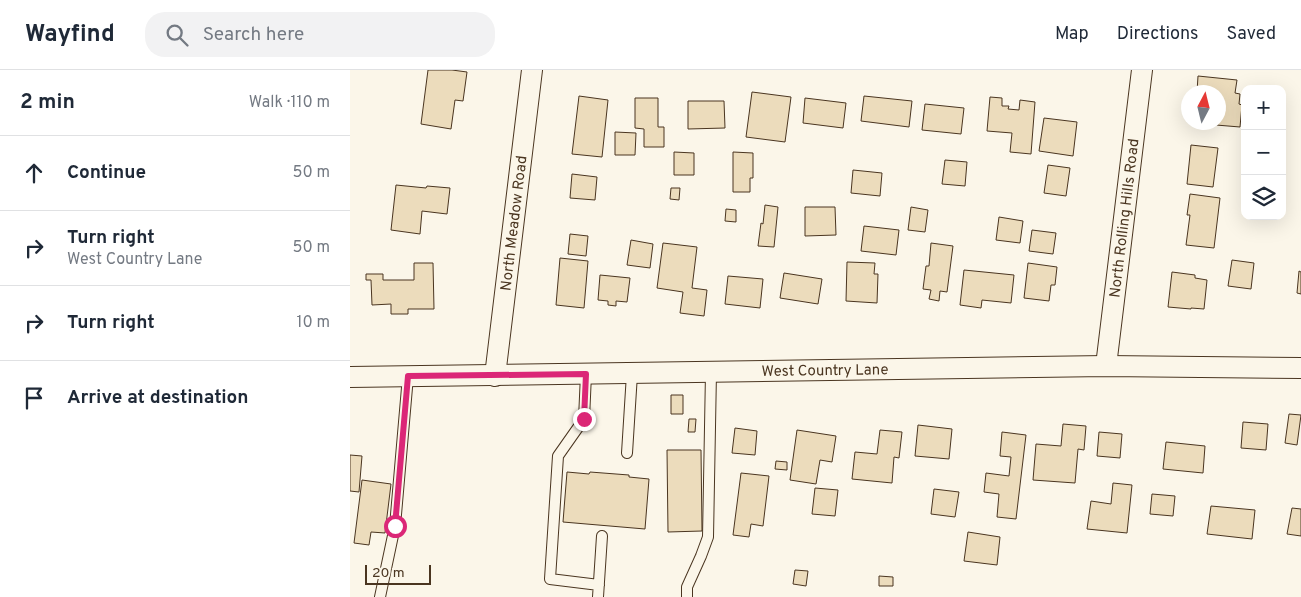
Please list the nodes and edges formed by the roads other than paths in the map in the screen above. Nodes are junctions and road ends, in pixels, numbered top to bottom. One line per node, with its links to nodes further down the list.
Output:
1 (532, 70): 9 (street, North Meadow Road)
2 (1142, 70): 3 (street, North Rolling Hills Road)
3 (1106, 366): 4 (street, West Country Lane); 5 (street, West Country Lane)
4 (1301, 368)
5 (711, 372): 7 (street, West Country Lane); 16 (lane)
6 (586, 374): 7 (street, West Country Lane); 9 (street, West Country Lane); 13 (lane)
7 (632, 374): 11 (lane)
8 (408, 376): 9 (street, West Country Lane); 10 (street, West Country Lane); 14 (lane)
9 (495, 376)
10 (350, 377)
11 (628, 453)
12 (602, 536): 13 (lane)
13 (599, 585): 15 (lane)
14 (380, 597)
15 (598, 597)
16 (686, 597)

